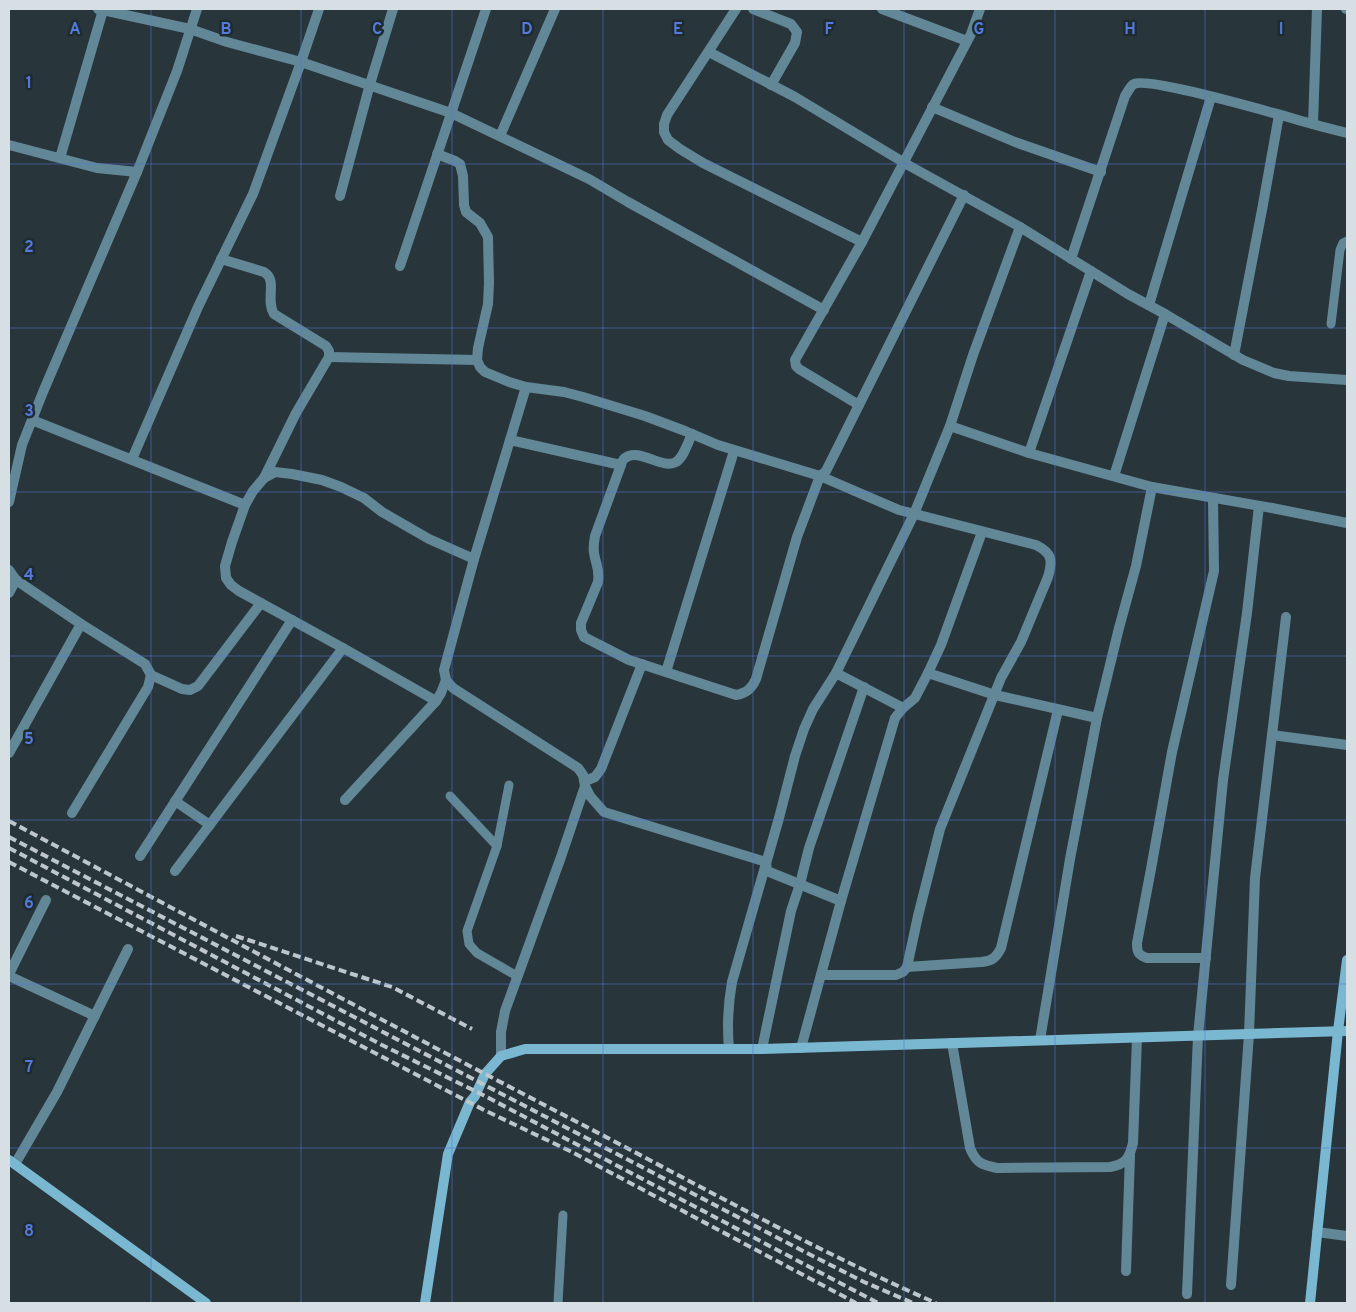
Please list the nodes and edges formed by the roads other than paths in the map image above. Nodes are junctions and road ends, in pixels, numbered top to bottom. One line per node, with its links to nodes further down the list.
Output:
1 (101, 9): 13 (street); 28 (street)
2 (197, 9): 13 (street)
3 (319, 9): 16 (street)
4 (393, 9): 17 (street)
5 (486, 9): 21 (street)
6 (555, 9): 25 (street)
7 (736, 9): 15 (street)
8 (753, 9): 12 (street)
9 (882, 9): 14 (street)
10 (980, 9): 14 (street)
11 (1317, 9): 23 (street)
12 (773, 12): 18 (street)
13 (190, 28): 16 (street); 30 (street)
14 (967, 41): 20 (street)
15 (709, 52): 18 (street); 36 (street)
16 (302, 62): 17 (street); 37 (street)
17 (370, 84): 21 (street); 33 (street)
18 (771, 85): 29 (street)
19 (1211, 97): 22 (street); 31 (street); 41 (street)
20 (932, 107): 29 (street); 31 (street)
21 (450, 113): 25 (street); 27 (street)
22 (1279, 115): 23 (street); 45 (street)
23 (1313, 124): 24 (street)
24 (1347, 133)
25 (500, 136): 42 (street)
26 (9, 145): 28 (street)
27 (436, 154): 39 (street); 47 (street)
28 (60, 158): 30 (street)
29 (903, 162): 32 (street); 36 (street)
30 (137, 172): 51 (street)
31 (1101, 172): 38 (street)
32 (964, 195): 34 (street); 50 (street)
33 (340, 196)
34 (1020, 227): 38 (street); 52 (street)
35 (1347, 241): 44 (lane)
36 (862, 242): 42 (street)
37 (221, 258): 46 (street); 57 (street)
38 (1071, 259): 40 (street)
39 (400, 266)
40 (1091, 271): 41 (street); 56 (street)
41 (1149, 305): 43 (street)
42 (824, 310): 50 (street)
43 (1165, 314): 45 (street); 60 (street)
44 (1331, 324)
45 (1234, 355): 48 (street)
46 (329, 357): 47 (street); 61 (street)
47 (477, 360): 49 (street)
48 (1347, 380)
49 (526, 387): 53 (street); 54 (street)
50 (859, 405): 59 (street)
51 (32, 420): 57 (street); 64 (street)
52 (950, 426): 56 (street); 67 (street)
53 (692, 434): 55 (street); 58 (street)
54 (510, 440): 58 (street); 70 (street)
55 (734, 451): 59 (street); 80 (street)
56 (1029, 453): 60 (street)
57 (132, 460): 65 (street)
58 (621, 465): 79 (street)
59 (820, 476): 67 (street); 80 (street)
60 (1114, 476): 62 (street)
61 (264, 478): 65 (street); 70 (street)
62 (1152, 487): 63 (street); 90 (street)
63 (1213, 498): 66 (street); 109 (street)
64 (9, 502)
65 (245, 505): 74 (street)
66 (1259, 506): 68 (street); 109 (street)
67 (914, 514): 69 (street); 81 (street)
68 (1347, 523)
69 (982, 532): 82 (street); 86 (street)
70 (474, 559): 84 (street)
71 (9, 570): 72 (street)
72 (16, 580): 73 (street); 77 (street)
73 (9, 593)
74 (261, 603): 76 (street); 83 (street)
75 (1286, 617): 91 (street)
76 (292, 620): 78 (street); 98 (street)
77 (81, 624): 83 (street); 93 (street)
78 (344, 648): 87 (street); 100 (street)
79 (642, 664): 80 (street); 94 (street)
80 (666, 672)
81 (836, 673): 85 (street); 103 (street)
82 (928, 673): 86 (street); 88 (street)
83 (151, 675): 99 (street)
84 (446, 680): 87 (street); 94 (street)
85 (864, 687): 88 (street); 105 (street)
86 (995, 695): 89 (street); 111 (street)
87 (436, 701): 97 (street)
88 (904, 708): 107 (street)
89 (1058, 710): 90 (street); 111 (street)
90 (1097, 718): 120 (street)
91 (1272, 735): 92 (street); 117 (street)
92 (1347, 746)
93 (9, 753)
94 (585, 784): 103 (street); 114 (street)
95 (509, 785): 101 (lane)
96 (450, 796): 101 (lane)
97 (345, 800)
98 (175, 801): 100 (street); 102 (street)
99 (72, 813)
100 (210, 825): 104 (street)
101 (497, 846): 114 (lane)
102 (140, 856)
103 (766, 862): 105 (street); 123 (street)
104 (175, 872)
105 (800, 884): 107 (street); 124 (street)
106 (46, 900): 112 (street)
107 (841, 901): 113 (street)
108 (128, 949): 115 (street)
109 (1206, 958): 118 (street)
110 (1347, 960): 116 (street)
111 (907, 967): 113 (street)
112 (9, 975): 115 (street)
113 (820, 975): 122 (street)
114 (517, 976): 125 (street)
115 (94, 1016): 127 (street)
116 (1343, 1031): 117 (street); 129 (street)
117 (1249, 1034): 118 (street); 132 (street)
118 (1198, 1036): 119 (street); 133 (street)
119 (1137, 1038): 120 (street); 126 (street)
120 (1040, 1040): 121 (street)
121 (952, 1043): 122 (street); 126 (street)
122 (801, 1048): 124 (street)
123 (730, 1049): 124 (street); 125 (street)
124 (762, 1049)
125 (501, 1056): 135 (street)
126 (1130, 1156): 131 (street)
127 (12, 1162): 134 (street)
128 (563, 1215): 136 (lane)
129 (1317, 1232): 130 (street); 137 (street)
130 (1347, 1236)
131 (1126, 1271)
132 (1231, 1285)
133 (1187, 1294)
134 (206, 1303)
135 (425, 1303)
136 (558, 1303)
137 (1310, 1303)

